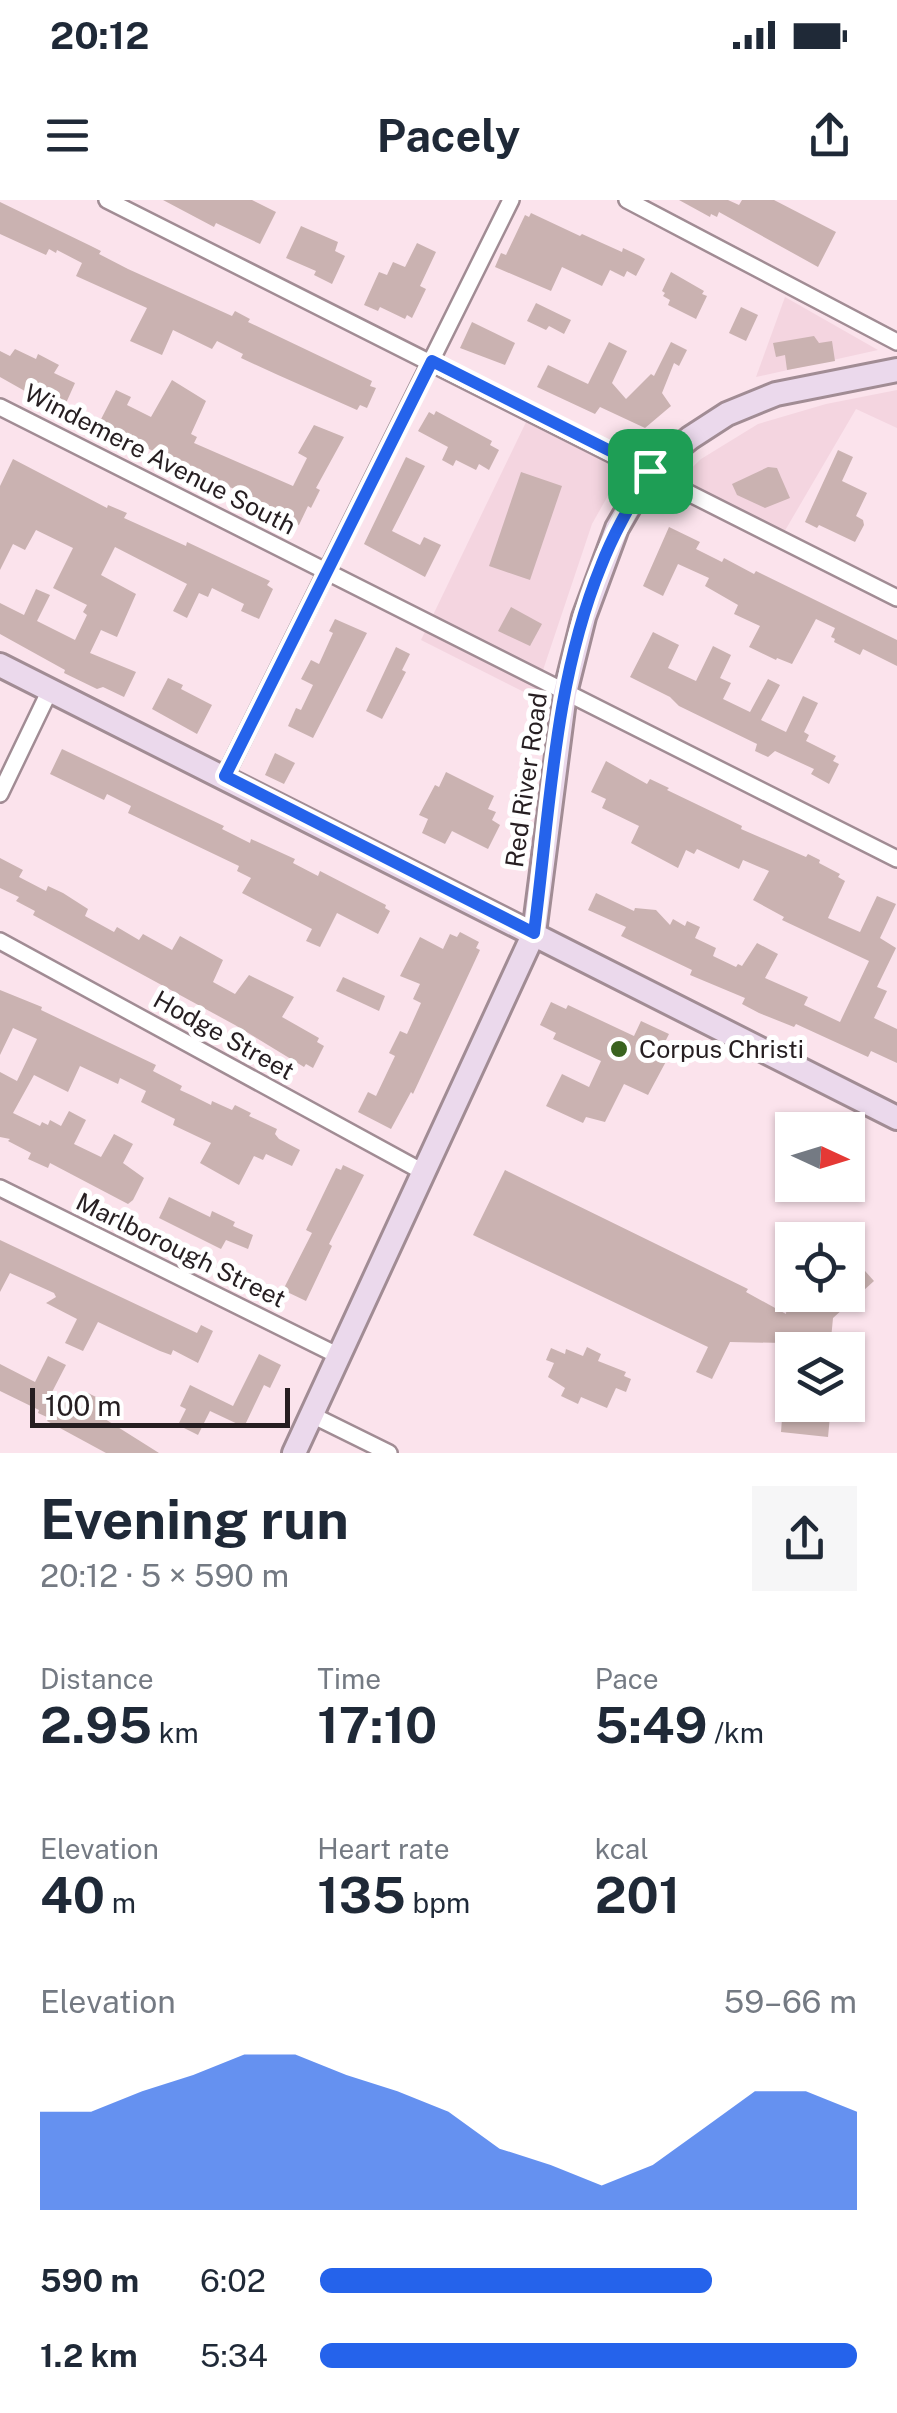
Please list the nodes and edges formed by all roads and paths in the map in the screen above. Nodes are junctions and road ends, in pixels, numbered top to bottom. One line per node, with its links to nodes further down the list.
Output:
1 (107, 200): 5 (street)
2 (512, 200): 5 (street)
3 (626, 200): 4 (street)
4 (897, 342)
5 (432, 361): 8 (street); 9 (street)
6 (897, 370): 8 (main road, Red River Road)
7 (0, 406): 9 (street, Windemere Avenue South)
8 (650, 471): 10 (street); 13 (main road, Red River Road)
9 (327, 572): 13 (street, Windemere Avenue South); 14 (street)
10 (897, 598)
11 (0, 665): 12 (main road)
12 (50, 690): 14 (main road); 15 (street)
13 (565, 693): 16 (street, Windemere Avenue South); 17 (main road, Red River Road)
14 (225, 776): 17 (main road)
15 (0, 794)
16 (897, 859)
17 (534, 933): 19 (main road); 20 (main road, Red River Road)
18 (0, 941): 20 (street, Hodge Street)
19 (897, 1118)
20 (425, 1173): 22 (main road, Red River Road)
21 (0, 1188): 22 (street, Marlborough Street)
22 (339, 1356): 23 (main road, Red River Road)
23 (312, 1415): 24 (main road, Red River Road); 25 (street)
24 (294, 1453)
25 (390, 1453)

